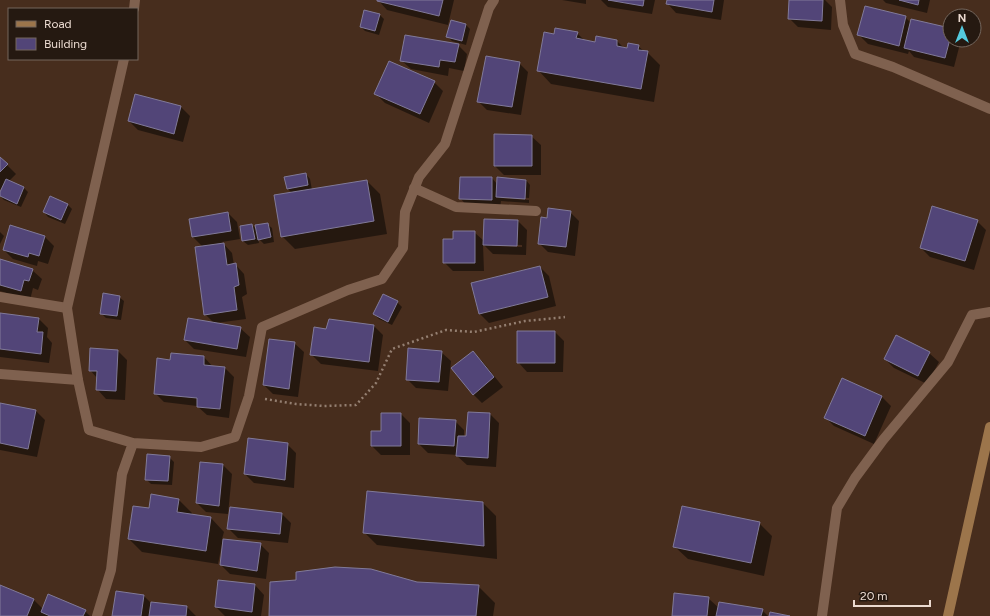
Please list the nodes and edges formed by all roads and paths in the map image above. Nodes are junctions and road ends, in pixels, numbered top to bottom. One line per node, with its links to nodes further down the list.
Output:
1 (494, 0): 5 (street)
2 (840, 0): 4 (street)
3 (124, 60): 8 (street)
4 (990, 109)
5 (414, 188): 6 (street); 13 (street)
6 (536, 211)
7 (0, 297): 8 (street)
8 (66, 308): 12 (street)
9 (990, 312): 17 (street)
10 (565, 317): 13 (path)
11 (0, 374): 12 (street)
12 (78, 380): 15 (street)
13 (249, 396): 15 (street)
14 (990, 427): 18 (street)
15 (133, 443): 16 (street)
16 (97, 616)
17 (822, 616)
18 (948, 616)

